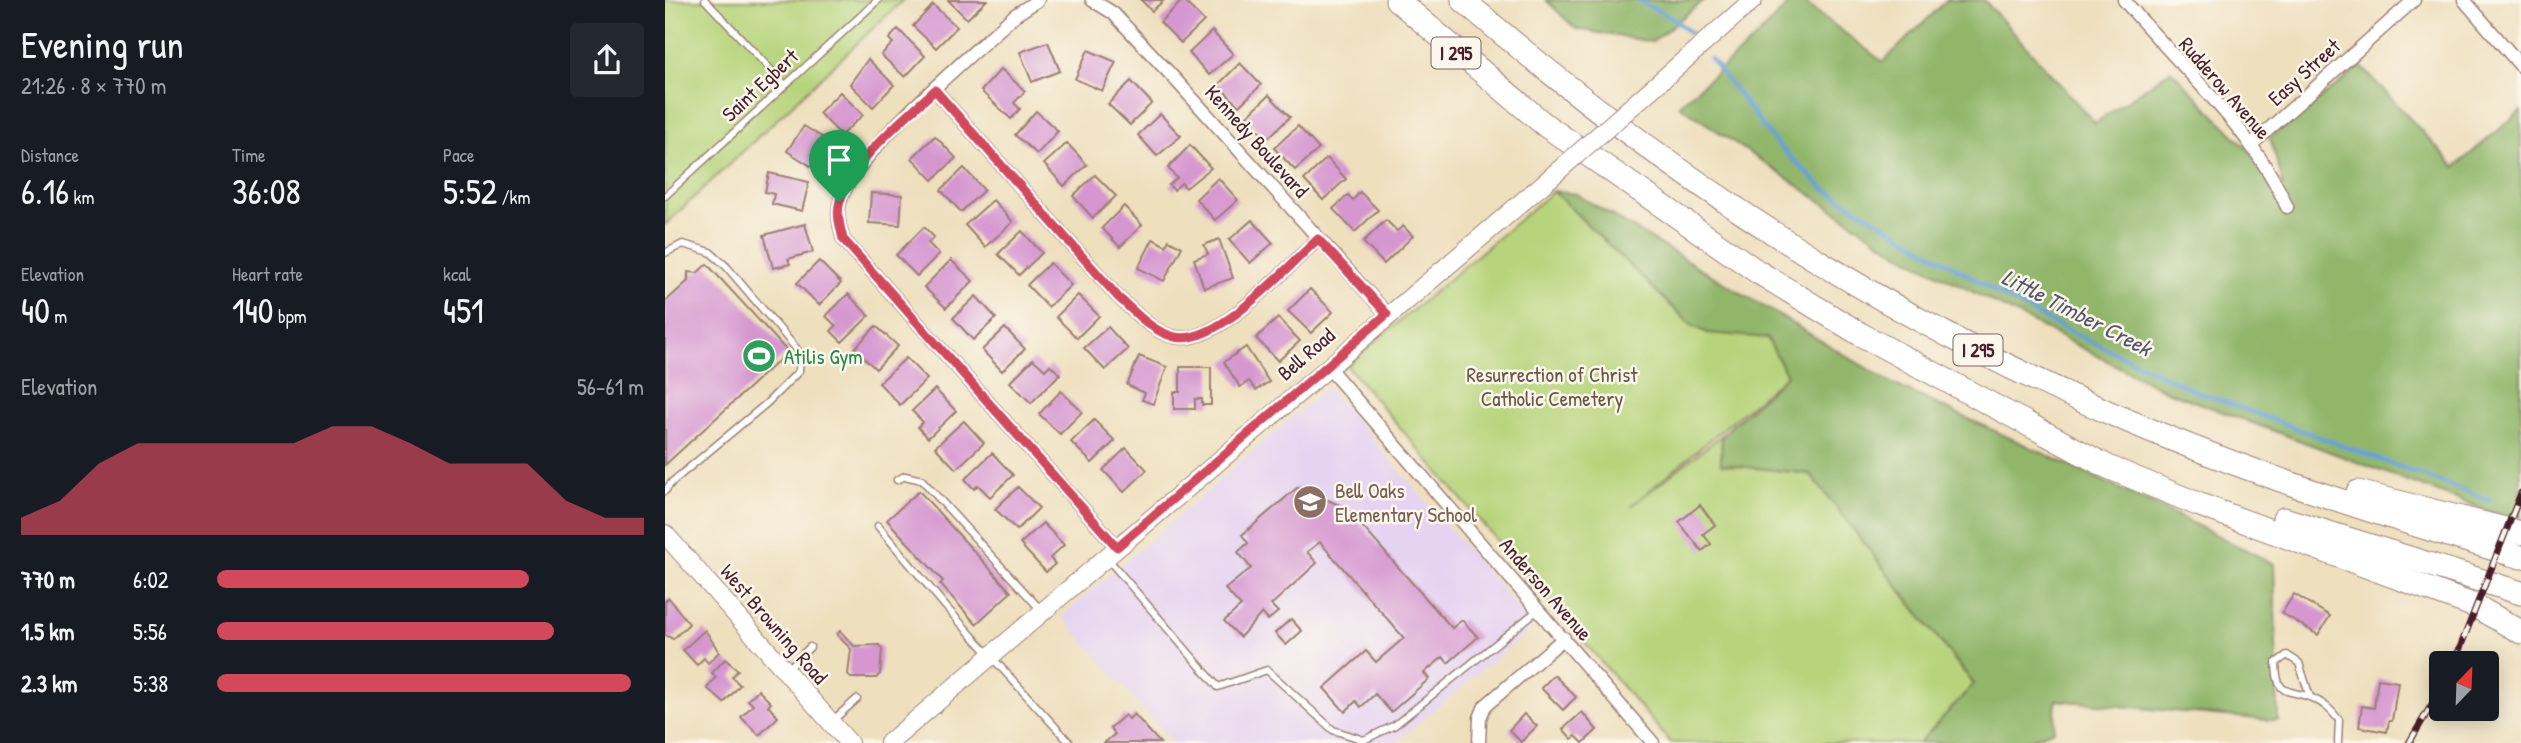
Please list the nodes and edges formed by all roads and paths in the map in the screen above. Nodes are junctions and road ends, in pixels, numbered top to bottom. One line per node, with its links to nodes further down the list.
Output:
1 (705, 0): 12 (lane)
2 (879, 0): 12 (lane, Saint Egbert)
3 (1038, 0): 13 (street)
4 (1092, 0): 17 (street, Kennedy Boulevard)
5 (1397, 0): 21 (highway, I 295)
6 (1463, 0): 22 (highway, I 295)
7 (1753, 0): 19 (street, Bell Road, bridge)
8 (2124, 0): 14 (street, Rudderow Avenue)
9 (2414, 0): 14 (street, Easy Street)
10 (2464, 0): 11 (street)
11 (2521, 66)
12 (785, 85): 15 (lane, Saint Egbert)
13 (935, 90): 17 (street); 28 (street)
14 (2251, 145): 16 (street, Rudderow Avenue)
15 (665, 196)
16 (2287, 207)
17 (1318, 239): 19 (street, Kennedy Boulevard)
18 (665, 253): 24 (lane)
19 (1387, 314): 20 (street, Bell Road)
20 (1327, 366): 28 (street, Bell Road); 31 (street, Anderson Avenue)
21 (1982, 399): 30 (highway, I 295); 33 (highway)
22 (2216, 456): 26 (highway); 29 (highway, I 295)
23 (897, 480): 32 (lane)
24 (665, 491)
25 (878, 526): 36 (lane)
26 (2521, 533)
27 (665, 534): 37 (street, West Browning Road)
28 (1111, 552): 31 (lane); 32 (street, Bell Road)
29 (2521, 557)
30 (2521, 593)
31 (1539, 609): 34 (street, Anderson Avenue)
32 (1043, 611): 36 (street, Bell Road)
33 (2521, 632)
34 (1564, 638): 44 (street); 45 (street, Anderson Avenue)
35 (810, 647): 37 (lane)
36 (992, 655): 42 (street, Bell Road); 43 (lane)
37 (785, 671): 40 (street, West Browning Road)
38 (2310, 696): 38 (lane); 46 (lane)
39 (857, 699): 40 (lane)
40 (831, 723): 41 (street, West Browning Road)
41 (849, 743)
42 (889, 743)
43 (1070, 743)
44 (1479, 743)
45 (1653, 743)
46 (2338, 743)

